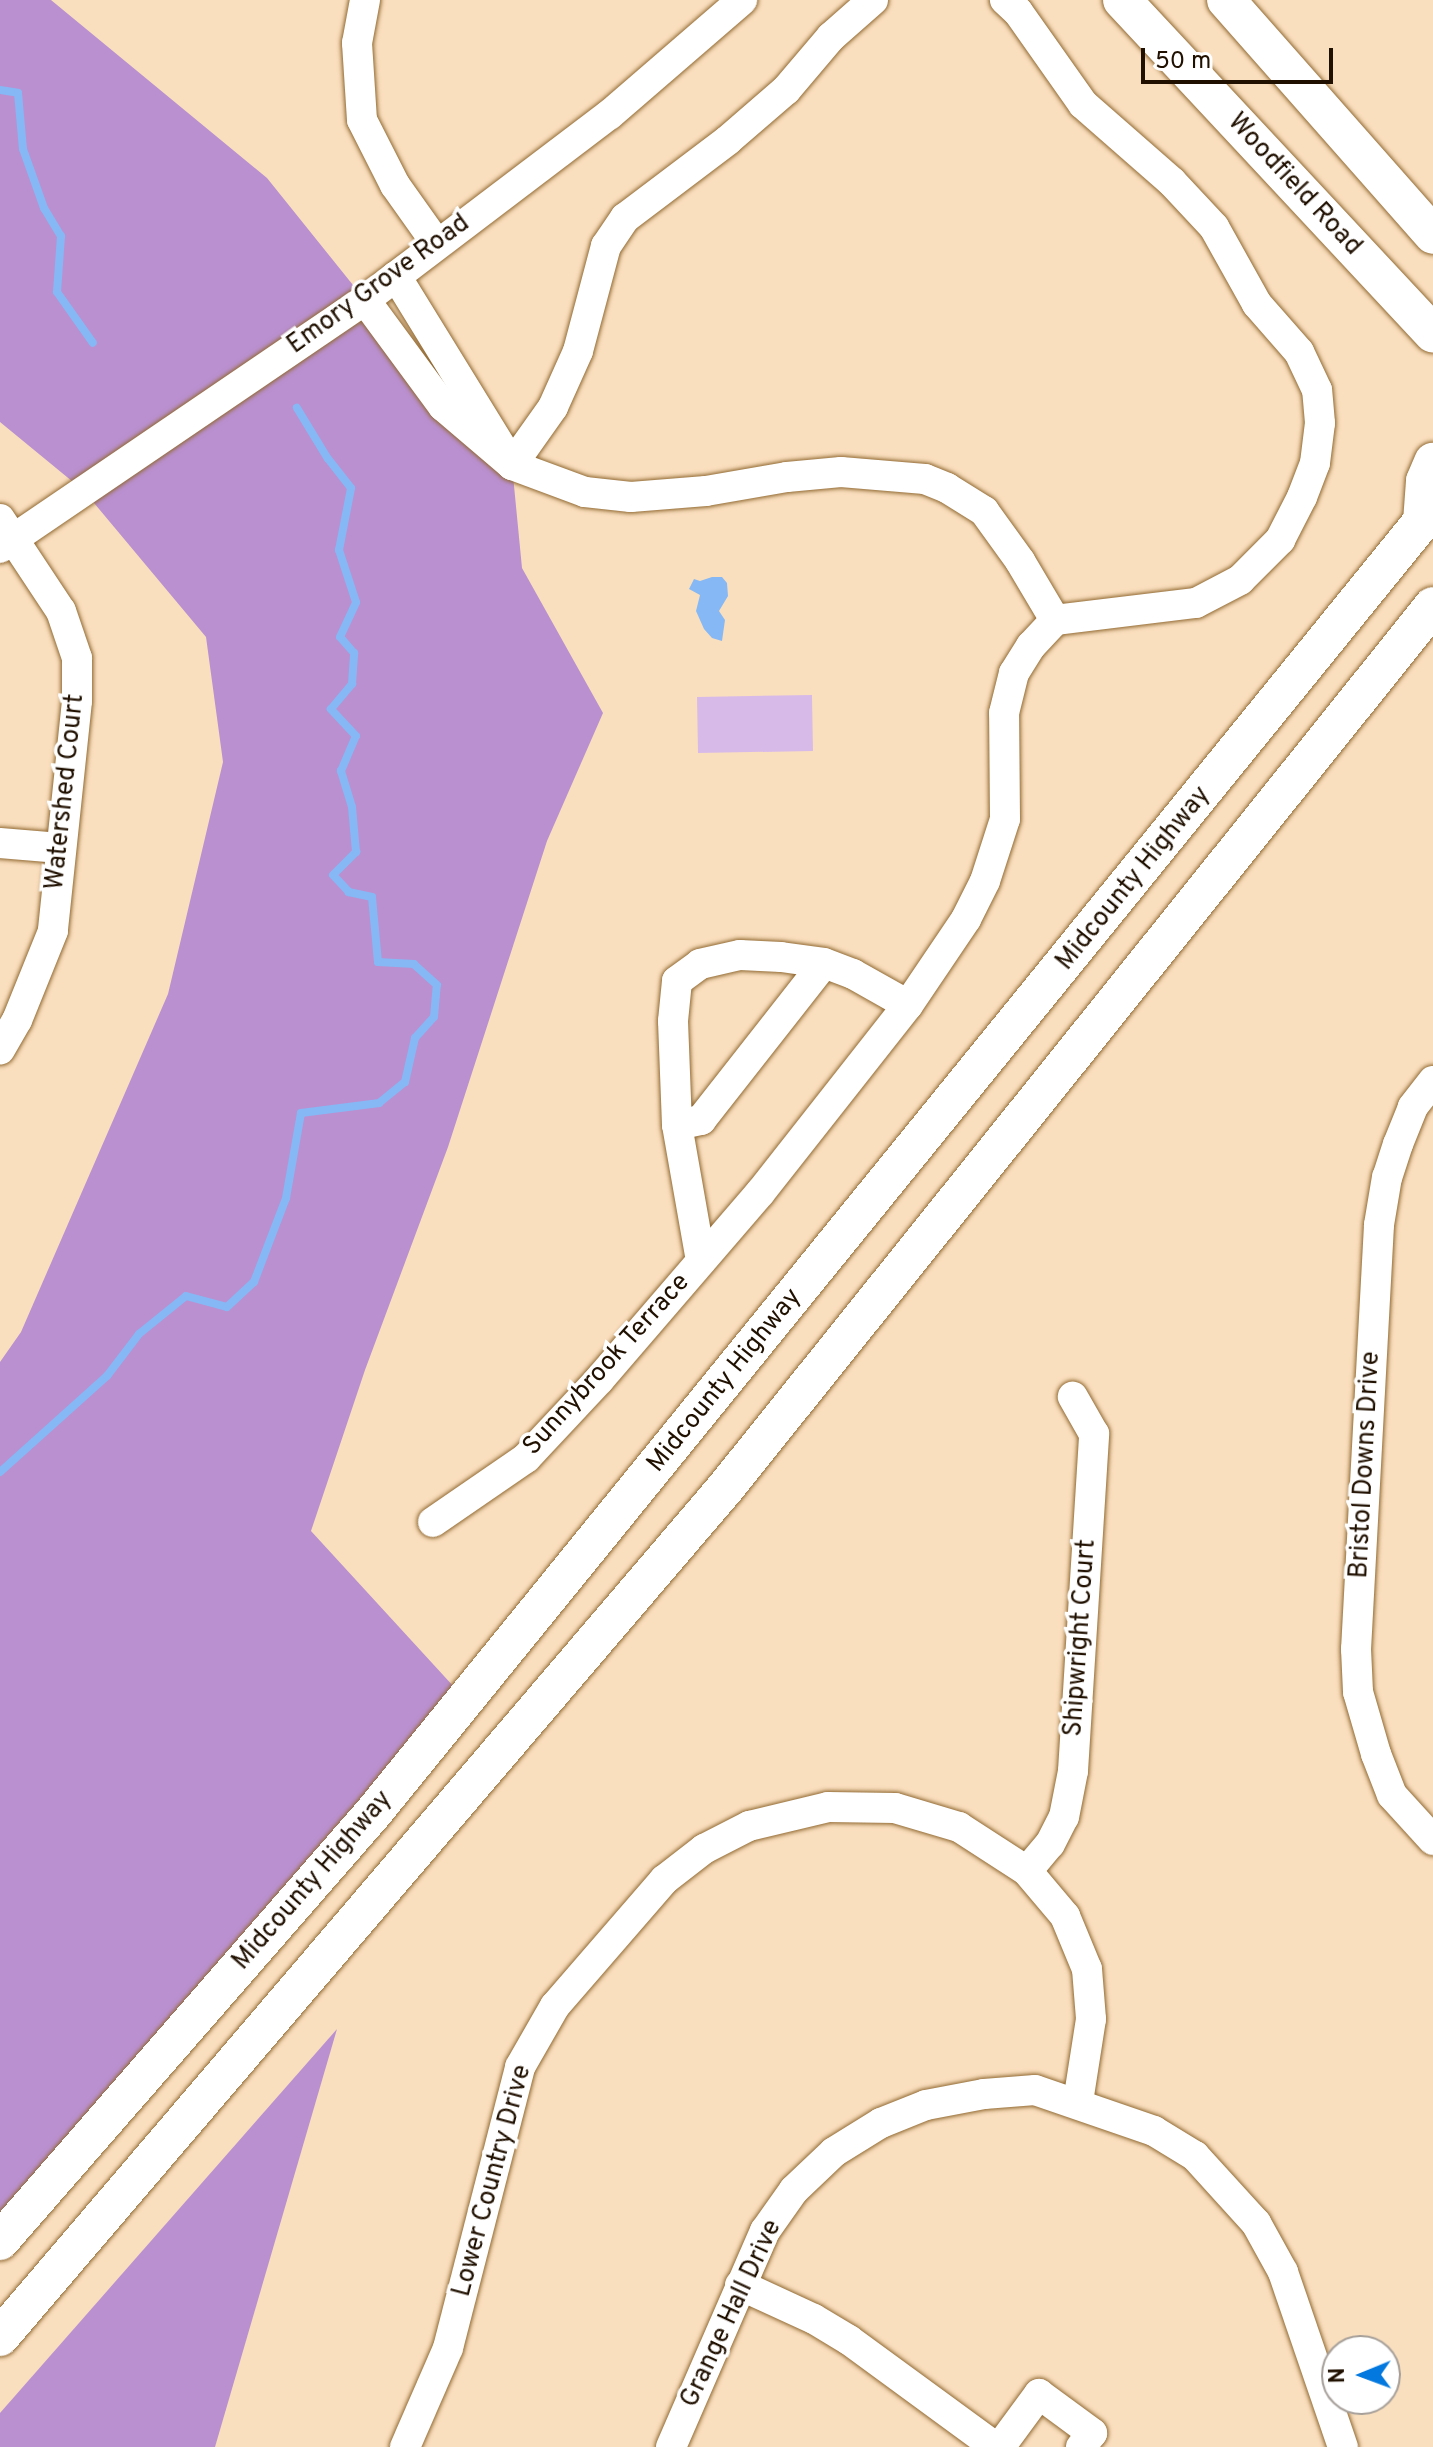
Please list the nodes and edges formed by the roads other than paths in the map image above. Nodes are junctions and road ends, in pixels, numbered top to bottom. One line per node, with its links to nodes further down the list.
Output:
1 (364, 0): 10 (street)
2 (742, 0): 10 (street, Emory Grove Road)
3 (873, 0): 16 (street)
4 (1005, 0): 20 (street)
5 (1122, 0): 13 (main road, Woodfield Road)
6 (1226, 0): 7 (main road)
7 (1384, 179): 8 (main road); 9 (main road)
8 (1433, 217)
9 (1433, 235)
10 (437, 244): 11 (street, Emory Grove Road)
11 (396, 276): 12 (street, Emory Grove Road); 16 (street)
12 (365, 300): 16 (street); 18 (street, Emory Grove Road)
13 (1423, 324): 14 (main road, Woodfield Road)
14 (1433, 358)
15 (1433, 462): 17 (main road)
16 (512, 465): 20 (street)
17 (1428, 515): 34 (main road, Midcounty Highway)
18 (5, 535): 22 (street, Watershed Court)
19 (1433, 606): 36 (main road)
20 (1055, 620): 24 (street, Sunnybrook Terrace)
21 (0, 843): 22 (street)
22 (60, 848): 25 (street, Watershed Court)
23 (824, 963): 24 (street, Sunnybrook Terrace); 27 (street); 27 (street, Sunnybrook Terrace)
24 (908, 1005): 28 (street, Sunnybrook Terrace)
25 (0, 1049)
26 (1433, 1081): 31 (street, Bristol Downs Drive)
27 (677, 1125): 28 (street, Sunnybrook Terrace)
28 (701, 1261): 30 (street, Sunnybrook Terrace)
29 (1073, 1397): 32 (street, Shipwright Court)
30 (433, 1522)
31 (1433, 1840)
32 (1027, 1871): 33 (street, Lower Country Drive); 37 (street, Lower Country Drive)
33 (1078, 2102): 35 (street, Grange Hall Drive); 41 (street, Grange Hall Drive)
34 (0, 2241)
35 (740, 2285): 38 (street, Grange Hall Drive); 39 (street)
36 (0, 2337)
37 (405, 2447)
38 (671, 2447)
39 (998, 2447): 40 (street)
40 (1081, 2447)
41 (1343, 2447)

